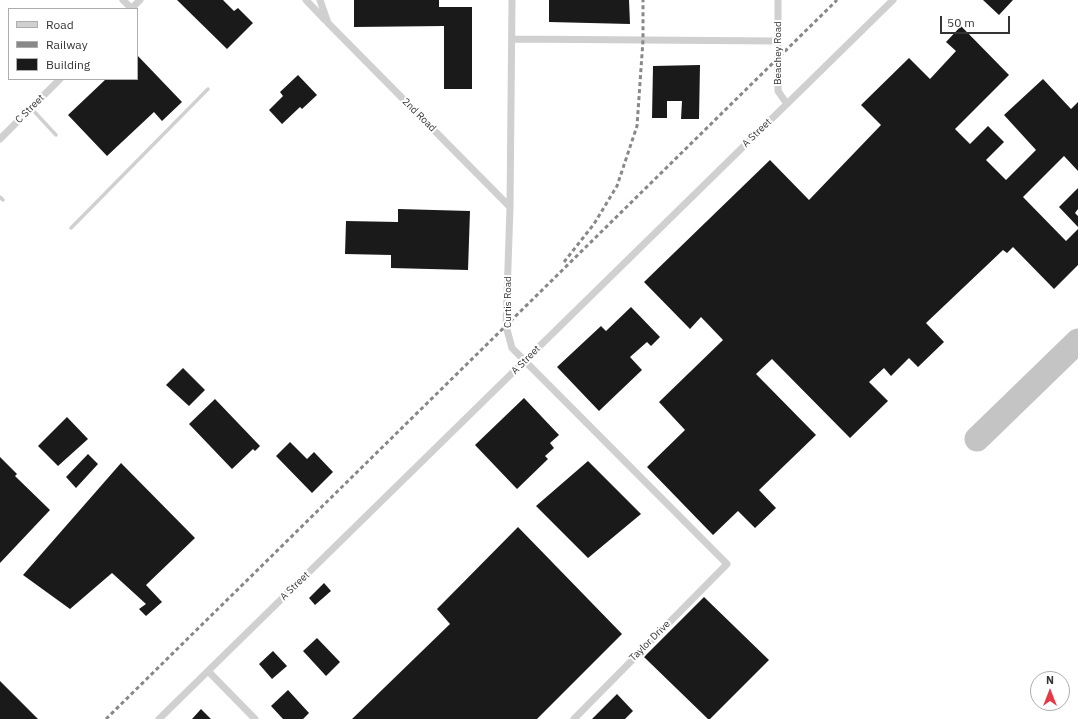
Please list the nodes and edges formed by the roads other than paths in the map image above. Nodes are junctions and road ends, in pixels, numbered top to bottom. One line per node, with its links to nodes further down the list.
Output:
1 (124, 0): 8 (street)
2 (140, 0): 9 (street)
3 (306, 0): 10 (street, 2nd Road)
4 (320, 0): 10 (street, 2nd Road)
5 (512, 0): 11 (street, Curtis Road)
6 (778, 0): 12 (street, Beachey Road)
7 (893, 0): 15 (street, A Street)
8 (130, 8)
9 (132, 8)
10 (328, 23): 21 (street, 2nd Road)
11 (512, 39): 12 (street); 21 (street, Curtis Road)
12 (777, 41): 15 (street, Beachey Road)
13 (59, 80): 16 (street, C Street)
14 (208, 89): 22 (lane)
15 (787, 104): 23 (street, A Street)
16 (30, 108): 17 (lane); 18 (street, C Street)
17 (56, 135)
18 (0, 139)
19 (0, 197): 20 (lane)
20 (3, 200)
21 (510, 207): 23 (street, Curtis Road)
22 (71, 228)
23 (525, 361): 24 (street, Curtis Road); 25 (street, A Street)
24 (726, 564): 28 (street, Taylor Drive)
25 (208, 671): 26 (street, A Street); 27 (street)
26 (159, 719)
27 (255, 719)
28 (574, 719)

